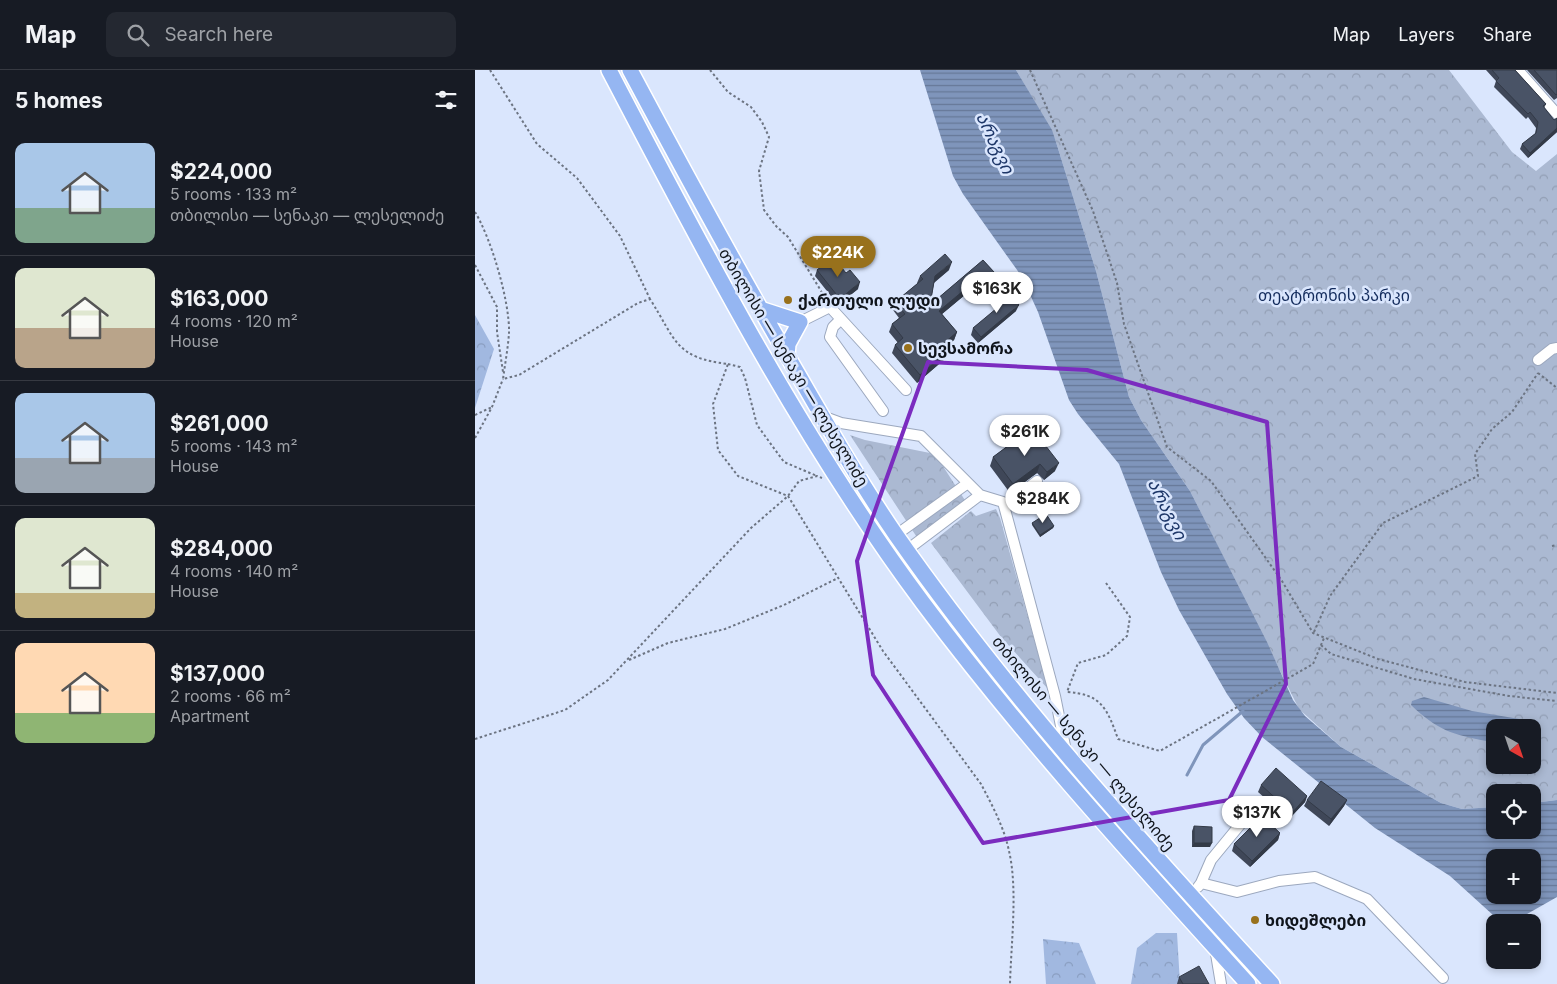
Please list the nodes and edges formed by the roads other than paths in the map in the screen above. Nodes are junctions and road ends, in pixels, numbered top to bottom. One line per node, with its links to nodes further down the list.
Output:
1 (609, 70): 24 (highway, თბილისი — სენაკი — ლესელიძე)
2 (630, 70): 5 (highway, თბილისი — სენაკი — ლესელიძე)
3 (1517, 70): 4 (lane)
4 (1557, 114)
5 (760, 309): 7 (highway); 9 (highway, თბილისი — სენაკი — ლესელიძე)
6 (840, 320): 7 (lane); 11 (lane); 12 (lane)
7 (800, 322): 9 (highway)
8 (1557, 348): 10 (lane)
9 (787, 356): 13 (highway, თბილისი — სენაკი — ლესელიძე)
10 (1538, 360)
11 (906, 390)
12 (883, 411)
13 (821, 416): 15 (lane); 18 (highway, თბილისი — სენაკი — ლესელიძე)
14 (1037, 481): 17 (lane)
15 (967, 483): 16 (lane); 18 (lane)
16 (980, 495): 17 (lane); 19 (lane)
17 (1003, 504): 20 (lane)
18 (896, 535): 19 (highway, თბილისი — სენაკი — ლესელიძე)
19 (907, 550): 20 (highway, თბილისი — სენაკი — ლესელიძე)
20 (1067, 752): 23 (highway, თბილისი — სენაკი — ლესელიძე)
21 (1248, 815): 22 (lane)
22 (1201, 884): 23 (lane); 25 (lane)
23 (1190, 895): 28 (highway, თბილისი — სენაკი — ლესელიძე)
24 (1215, 947): 26 (lane); 27 (highway, თბილისი — სენაკი — ლესელიძე)
25 (1443, 978)
26 (1221, 984)
27 (1248, 984)
28 (1272, 984)

